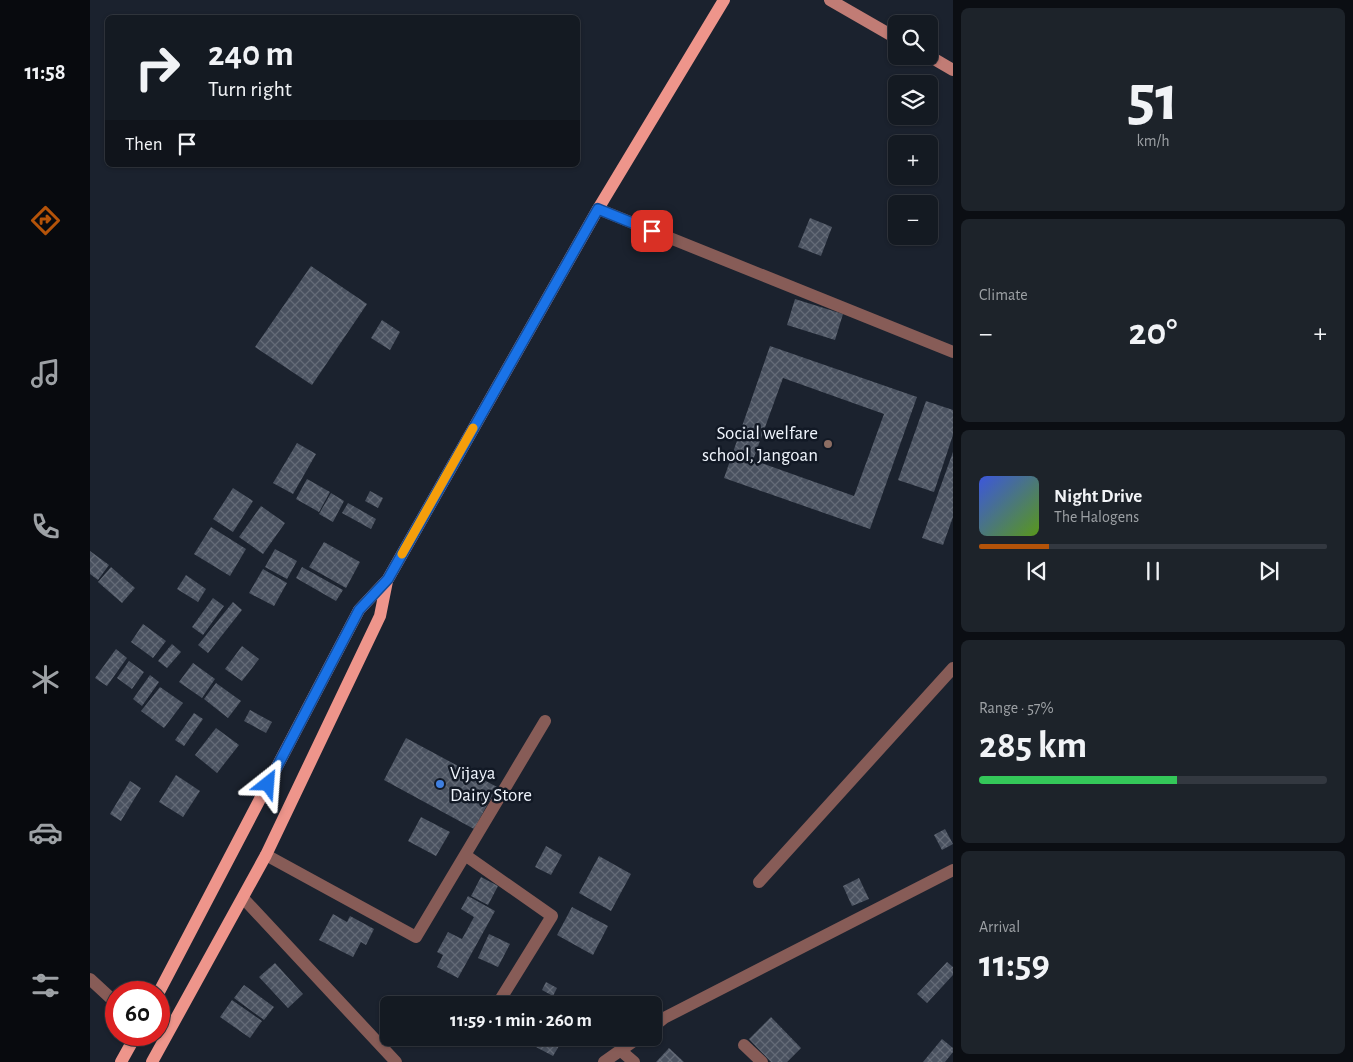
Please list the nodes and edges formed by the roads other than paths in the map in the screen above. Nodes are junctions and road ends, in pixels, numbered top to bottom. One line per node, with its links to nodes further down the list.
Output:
1 (724, 0): 6 (main road)
2 (830, 0): 3 (street)
3 (888, 33)
4 (938, 61): 5 (street)
5 (953, 70)
6 (598, 209): 7 (street); 8 (main road)
7 (953, 352)
8 (388, 579): 11 (main road); 17 (main road)
9 (953, 668): 14 (street)
10 (545, 720): 12 (street)
11 (266, 855): 12 (street); 15 (main road)
12 (465, 855): 19 (street)
13 (953, 870): 20 (street)
14 (759, 882)
15 (243, 898): 26 (main road); 27 (street)
16 (90, 980): 18 (street)
17 (165, 981)
18 (105, 993)
19 (503, 996)
20 (662, 1020)
21 (744, 1045): 30 (street)
22 (129, 1046): 25 (main road)
23 (626, 1046): 24 (street)
24 (620, 1050): 28 (street); 29 (street)
25 (120, 1062)
26 (152, 1062)
27 (396, 1062)
28 (604, 1062)
29 (634, 1062)
30 (762, 1062)

